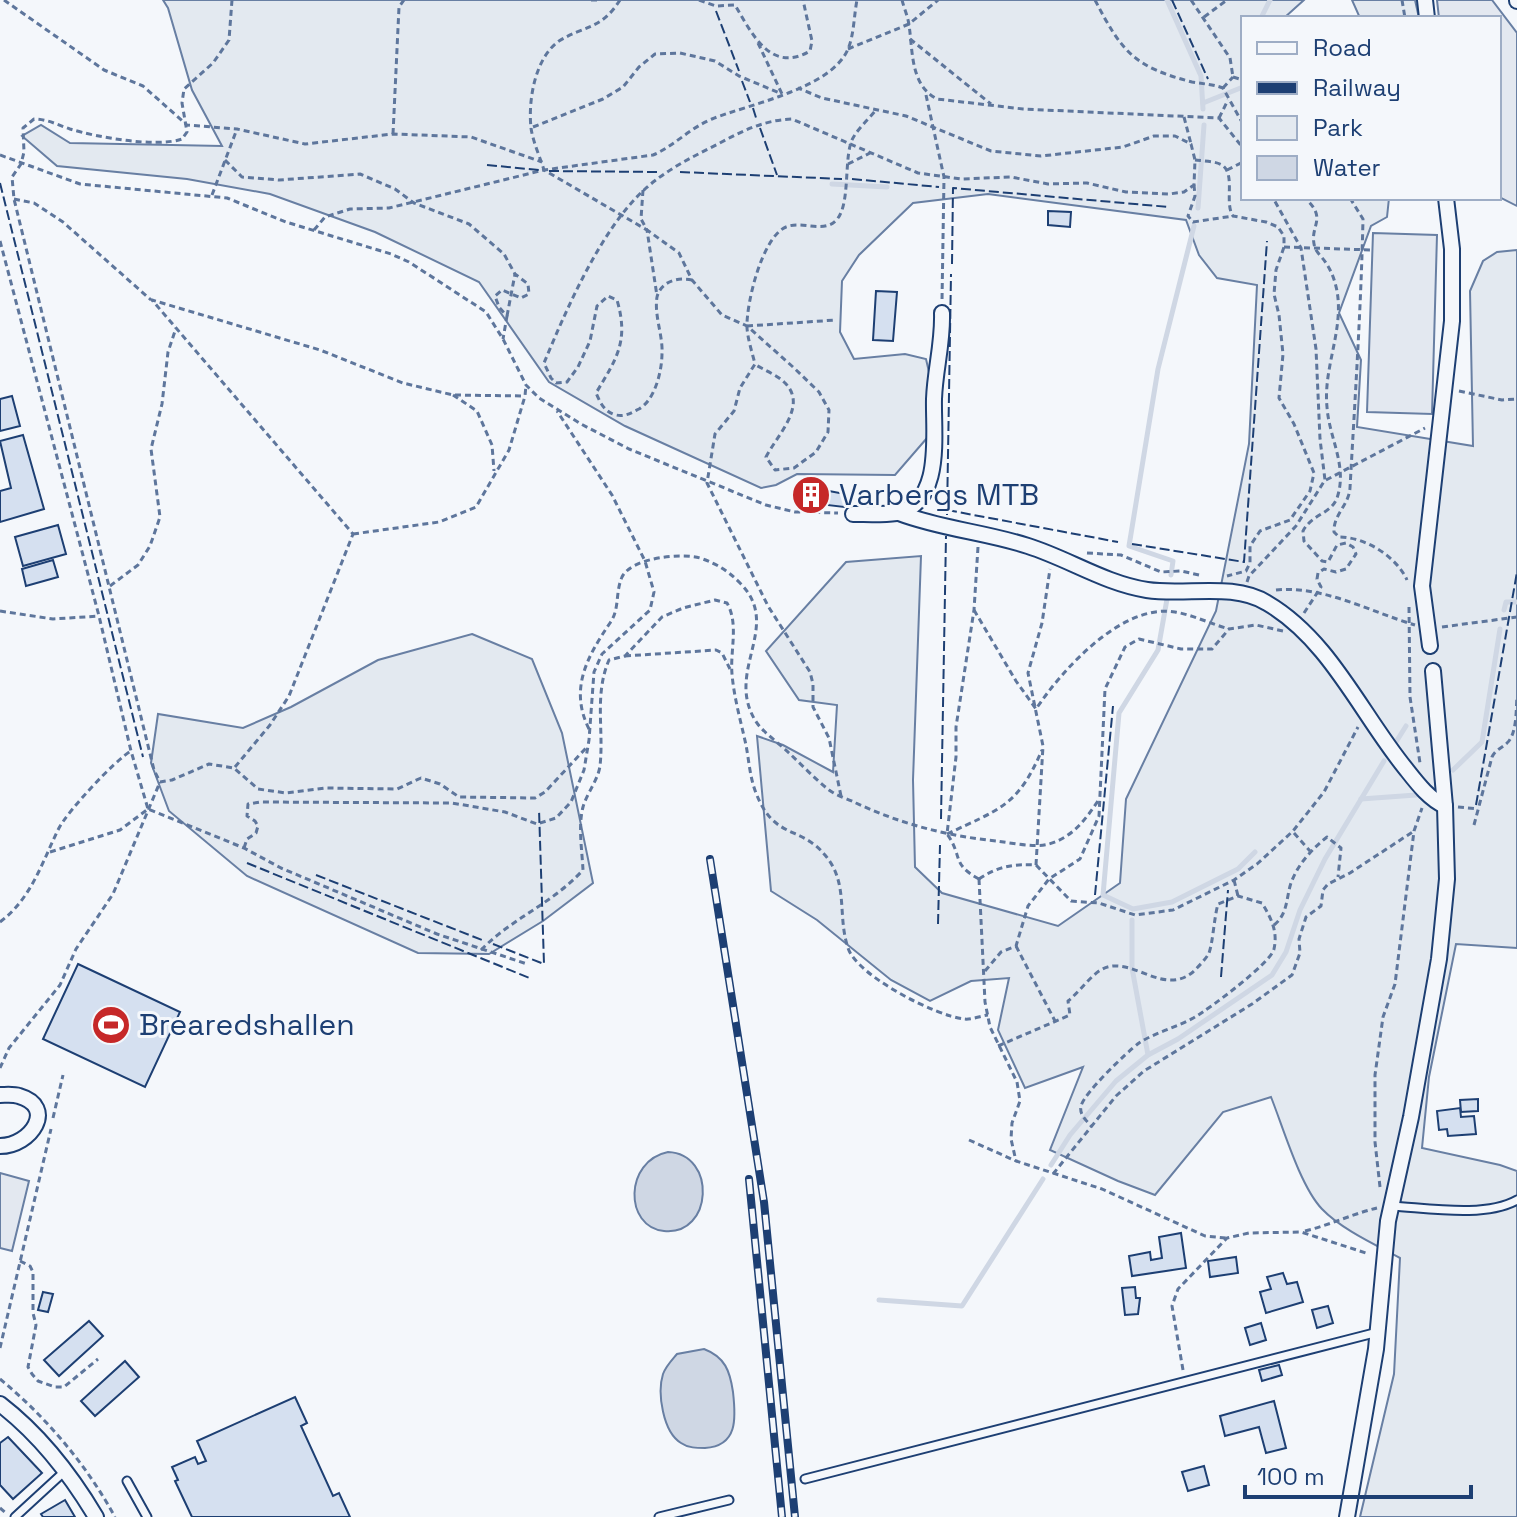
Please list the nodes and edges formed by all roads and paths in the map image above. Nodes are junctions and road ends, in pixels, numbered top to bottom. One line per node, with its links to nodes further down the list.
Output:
1 (4, 0): 31 (path)
2 (232, 0): 31 (path)
3 (404, 0): 35 (path)
4 (620, 0): 32 (path)
5 (699, 0): 13 (path)
6 (803, 0): 17 (path)
7 (857, 0): 18 (path)
8 (902, 0): 15 (path)
9 (938, 0): 15 (path)
10 (1095, 0): 22 (path)
11 (1191, 0): 14 (path)
12 (1227, 0): 14 (path)
13 (734, 3): 17 (path)
14 (1204, 17): 19 (path)
15 (909, 24): 16 (path); 18 (path)
16 (910, 39): 23 (path); 26 (path)
17 (757, 41): 24 (path)
18 (848, 49): 21 (path)
19 (1233, 77): 20 (path); 22 (path)
20 (1241, 79)
21 (798, 88): 24 (path); 27 (path)
22 (1223, 88): 25 (path)
23 (926, 93): 26 (path); 33 (path)
24 (782, 94): 32 (path); 47 (path)
25 (1228, 100): 29 (path); 30 (path)
26 (992, 105): 28 (path)
27 (875, 111): 33 (path); 36 (path)
28 (1184, 117): 29 (path); 37 (path)
29 (1219, 118): 38 (path)
30 (1241, 121)
31 (187, 125): 34 (path); 45 (path)
32 (531, 127): 43 (path)
33 (935, 127): 37 (path); 49 (path)
34 (237, 129): 35 (path); 41 (path)
35 (393, 134): 43 (path)
36 (850, 143): 39 (path); 46 (path); 51 (path)
37 (1191, 144): 42 (path)
38 (1241, 146)
39 (871, 152): 46 (path); 49 (path)
40 (0, 155): 45 (path)
41 (225, 160): 52 (path); 58 (path)
42 (1197, 160): 48 (path); 50 (path)
43 (542, 162): 47 (path)
44 (1241, 163): 48 (path)
45 (21, 164): 52 (path); 53 (path)
46 (848, 164): 77 (path)
47 (544, 170): 58 (path); 59 (path)
48 (1227, 170): 60 (path)
49 (944, 177): 50 (path); 74 (path)
50 (1194, 185): 60 (path)
51 (643, 190): 59 (path); 62 (path)
52 (212, 195): 61 (path)
53 (14, 199): 73 (path); 102 (path)
54 (1274, 200): 65 (path)
55 (1307, 200): 66 (path)
56 (1351, 200): 67 (path)
57 (1446, 200): 82 (street)
58 (414, 203): 61 (path); 69 (path)
59 (623, 216): 62 (path); 72 (path)
60 (1233, 216): 64 (path)
61 (314, 230): 79 (path)
62 (647, 230): 70 (path); 72 (path)
63 (0, 241): 109 (path)
64 (1284, 247): 65 (path); 100 (path)
65 (1301, 248): 66 (path); 91 (path)
66 (1315, 249): 67 (path); 89 (path)
67 (1363, 250): 68 (path); 88 (path)
68 (1372, 250)
69 (515, 274): 71 (path); 71 (path)
70 (692, 280): 72 (path); 77 (path)
71 (512, 295): 75 (path); 75 (path)
72 (657, 296)
73 (152, 300): 78 (path); 83 (path)
74 (942, 313): 93 (street)
75 (507, 316): 79 (path)
76 (836, 320): 77 (path)
77 (747, 326): 80 (path); 80 (path)
78 (176, 328): 95 (path); 102 (path)
79 (503, 339): 81 (path)
80 (755, 364): 92 (path)
81 (526, 385): 84 (path); 86 (path)
82 (1443, 388): 85 (path); 87 (street)
83 (453, 395): 84 (path); 90 (path)
84 (525, 396): 90 (path)
85 (1517, 399)
86 (554, 408): 92 (path); 98 (path)
87 (1440, 422): 88 (path); 114 (street)
88 (1350, 467): 89 (path); 103 (path)
89 (1340, 472): 91 (path); 105 (path)
90 (494, 475): 95 (path)
91 (1325, 480): 104 (path)
92 (707, 483): 94 (path); 130 (path)
93 (899, 513): 94 (street); 96 (street)
94 (853, 514)
95 (353, 534): 127 (path)
96 (979, 535): 97 (street); 107 (path)
97 (1051, 556): 104 (street); 120 (path)
98 (645, 561): 122 (path); 122 (path); 130 (path)
99 (1165, 572): 101 (path)
100 (1221, 576)
101 (1205, 577)
102 (110, 586): 128 (path)
103 (1408, 586)
104 (1244, 593): 105 (path); 111 (street)
105 (1319, 594): 111 (path); 112 (path)
106 (1410, 596): 112 (path)
107 (974, 610): 120 (path); 138 (path)
108 (0, 611): 109 (path)
109 (99, 616): 125 (path)
110 (1517, 617): 114 (path)
111 (1297, 622): 113 (path); 121 (street)
112 (1408, 623): 114 (path); 126 (path)
113 (1229, 629): 120 (path); 131 (path)
114 (1428, 629): 115 (street)
115 (1430, 646)
116 (625, 656): 118 (path); 118 (path); 152 (path)
117 (1433, 671): 132 (street)
118 (732, 674): 155 (path)
119 (1517, 696): 134 (path)
120 (1036, 709): 123 (path)
121 (1365, 713): 129 (street); 136 (path)
122 (589, 729): 124 (path)
123 (1043, 746): 138 (path); 139 (path)
124 (586, 748): 127 (path); 140 (path)
125 (131, 751): 133 (path); 142 (path)
126 (1420, 764)
127 (234, 768): 128 (path)
128 (160, 782): 133 (path)
129 (1427, 794): 132 (street); 137 (path)
130 (841, 796): 138 (path)
131 (1100, 797): 139 (path); 145 (path)
132 (1445, 806): 134 (path); 167 (street)
133 (148, 809): 140 (path); 142 (path); 158 (path)
134 (1478, 809): 135 (path)
135 (1474, 825)
136 (1293, 831): 141 (path); 147 (path)
137 (1414, 831): 146 (path); 167 (path)
138 (947, 834): 139 (path); 144 (path)
139 (1037, 846): 143 (path)
140 (244, 848): 152 (path)
141 (1310, 851): 146 (path); 150 (path)
142 (50, 852): 149 (path)
143 (1036, 865): 144 (path); 145 (path)
144 (979, 879): 154 (path)
145 (1049, 879): 147 (path); 151 (path)
146 (1338, 879): 161 (path)
147 (1234, 880): 148 (path)
148 (1238, 896): 150 (path); 156 (path)
149 (1, 920)
150 (1274, 925): 161 (path)
151 (1016, 946): 154 (path); 156 (path)
152 (481, 950): 153 (path)
153 (527, 964)
154 (985, 971): 155 (path)
155 (988, 1015): 157 (path)
156 (1055, 1022): 157 (path)
157 (998, 1046): 164 (path)
158 (0, 1068)
159 (63, 1075): 170 (path)
160 (0, 1095): 163 (street)
161 (1092, 1127): 165 (path)
162 (969, 1140): 164 (path)
163 (0, 1146)
164 (1016, 1161): 165 (path)
165 (1053, 1174): 169 (path)
166 (1517, 1200): 167 (lane)
167 (1389, 1206): 168 (path); 171 (street)
168 (1301, 1232): 169 (path); 171 (path)
169 (1227, 1238): 175 (path)
170 (20, 1261): 173 (path); 174 (path)
171 (1385, 1263): 172 (street)
172 (1378, 1332): 175 (lane); 185 (street)
173 (0, 1348)
174 (98, 1359)
175 (1185, 1382): 178 (lane)
176 (0, 1404): 177 (street)
177 (65, 1471): 181 (lane); 182 (street)
178 (805, 1479)
179 (127, 1481): 183 (lane)
180 (729, 1500): 184 (lane)
181 (15, 1517)
182 (96, 1517)
183 (147, 1517)
184 (659, 1517)
185 (1347, 1517)

